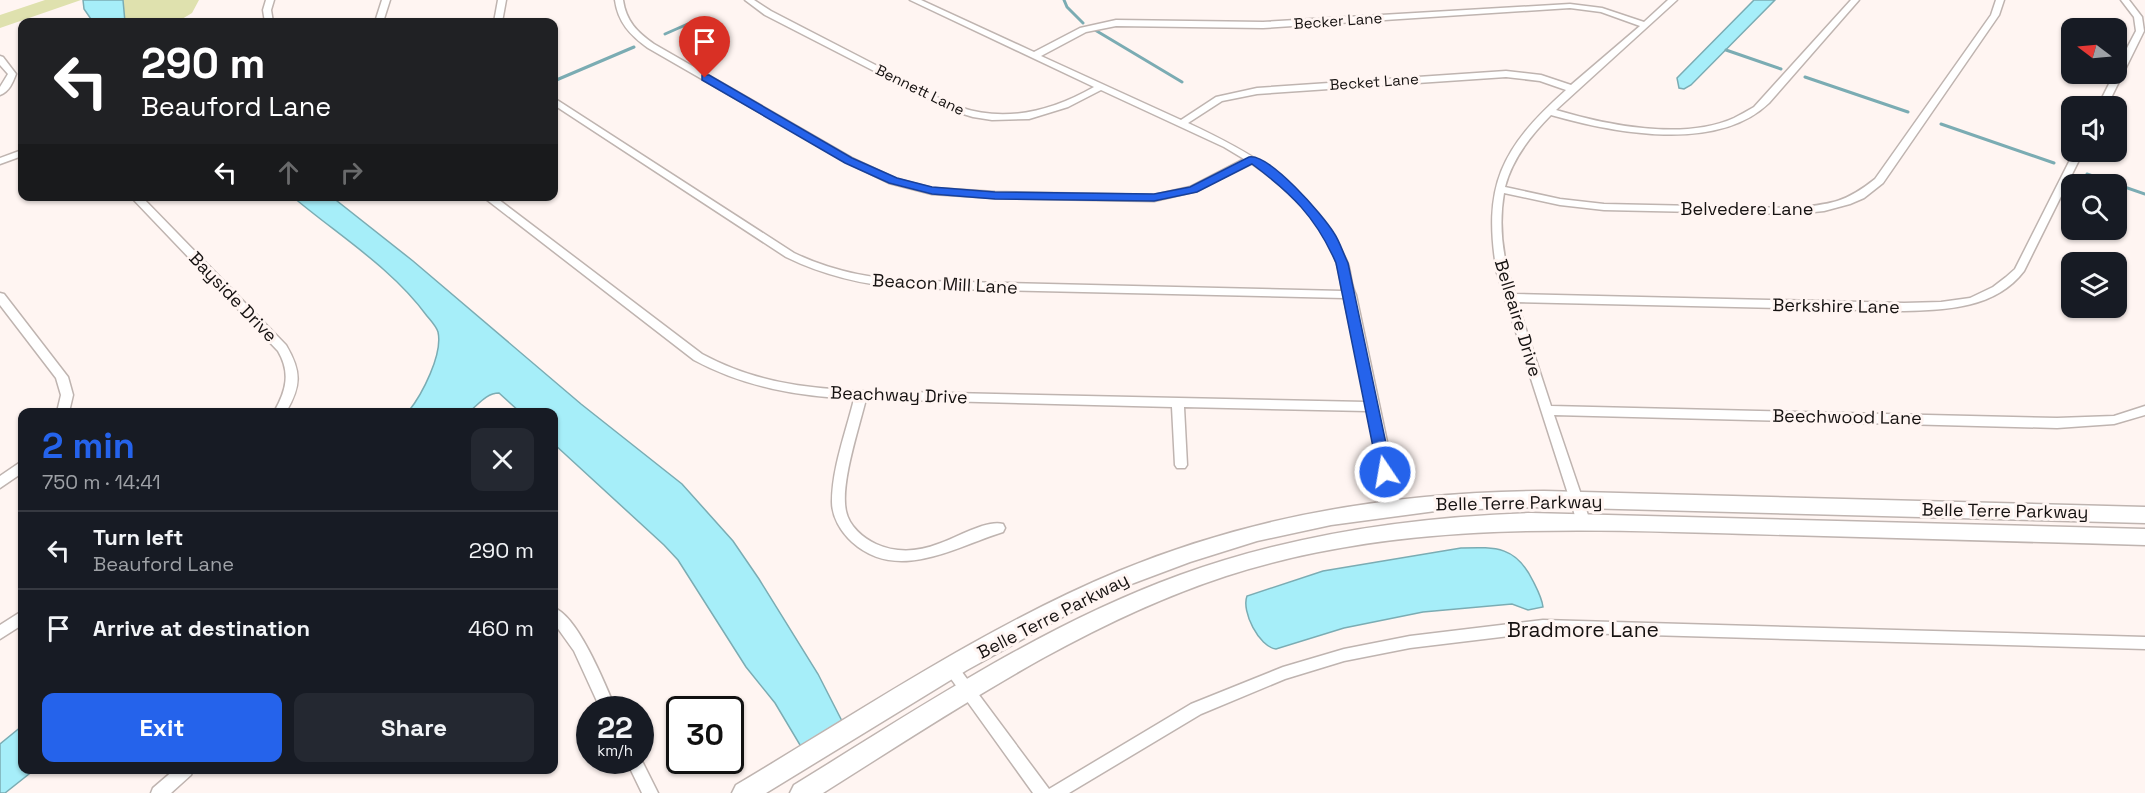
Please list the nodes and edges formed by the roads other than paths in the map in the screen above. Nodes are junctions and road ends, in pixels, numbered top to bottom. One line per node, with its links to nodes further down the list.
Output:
1 (270, 0): 11 (street)
2 (386, 0): 12 (street)
3 (502, 0): 13 (street)
4 (619, 0): 25 (street)
5 (749, 0): 17 (street, Bennett Lane)
6 (914, 0): 15 (street)
7 (1673, 0): 14 (street, Belleaire Drive)
8 (1854, 0): 22 (street)
9 (2000, 0): 28 (street, Belvedere Lane)
10 (2125, 0): 20 (street)
11 (268, 18)
12 (380, 18)
13 (499, 18)
14 (1646, 25): 15 (street, Becker Lane); 18 (street, Belleaire Drive)
15 (1034, 56): 17 (street)
16 (0, 59): 19 (street)
17 (1100, 87): 23 (street)
18 (1573, 88): 22 (street, Belleaire Drive); 23 (street, Becket Lane)
19 (0, 92)
20 (2107, 96)
21 (558, 104): 31 (street, Beacon Mill Lane)
22 (1549, 111): 28 (street, Belleaire Drive)
23 (1181, 124): 25 (street)
24 (18, 154): 26 (street)
25 (1252, 159): 31 (street)
26 (0, 161)
27 (2074, 162): 33 (street, Berkshire Lane)
28 (1499, 189): 33 (street, Belleaire Drive)
29 (140, 201): 38 (street, Bayside Drive)
30 (494, 201): 34 (street, Beachway Drive)
31 (1350, 295): 36 (street)
32 (0, 297): 37 (street)
33 (1510, 298): 39 (street, Belleaire Drive)
34 (861, 394): 35 (street, Beachway Drive); 48 (street)
35 (1178, 402): 36 (street, Beachway Drive); 41 (street)
36 (1371, 407): 45 (street)
37 (64, 408)
38 (282, 408)
39 (1547, 410): 40 (street, Beechwood Lane); 44 (street, Belleaire Drive)
40 (2145, 410)
41 (1181, 465)
42 (18, 469): 43 (street)
43 (0, 483)
44 (1576, 500): 45 (main road, Belle Terre Parkway); 46 (main road, Belle Terre Parkway); 47 (street, Belleaire Drive)
45 (1394, 508): 54 (main road, Belle Terre Parkway)
46 (2145, 515)
47 (1583, 521): 49 (main road, Belle Terre Parkway); 55 (main road, Belle Terre Parkway)
48 (998, 528)
49 (2145, 537)
50 (558, 619): 56 (street)
51 (18, 620): 52 (street)
52 (0, 633)
53 (2145, 643): 64 (street, Bradmore Lane)
54 (951, 669): 55 (street); 61 (main road, Belle Terre Parkway)
55 (968, 692): 62 (main road, Belle Terre Parkway); 63 (street)
56 (602, 696)
57 (180, 774): 59 (street)
58 (641, 774): 60 (street)
59 (159, 793)
60 (650, 793)
61 (744, 793)
62 (802, 793)
63 (1043, 793)
64 (1055, 793)

